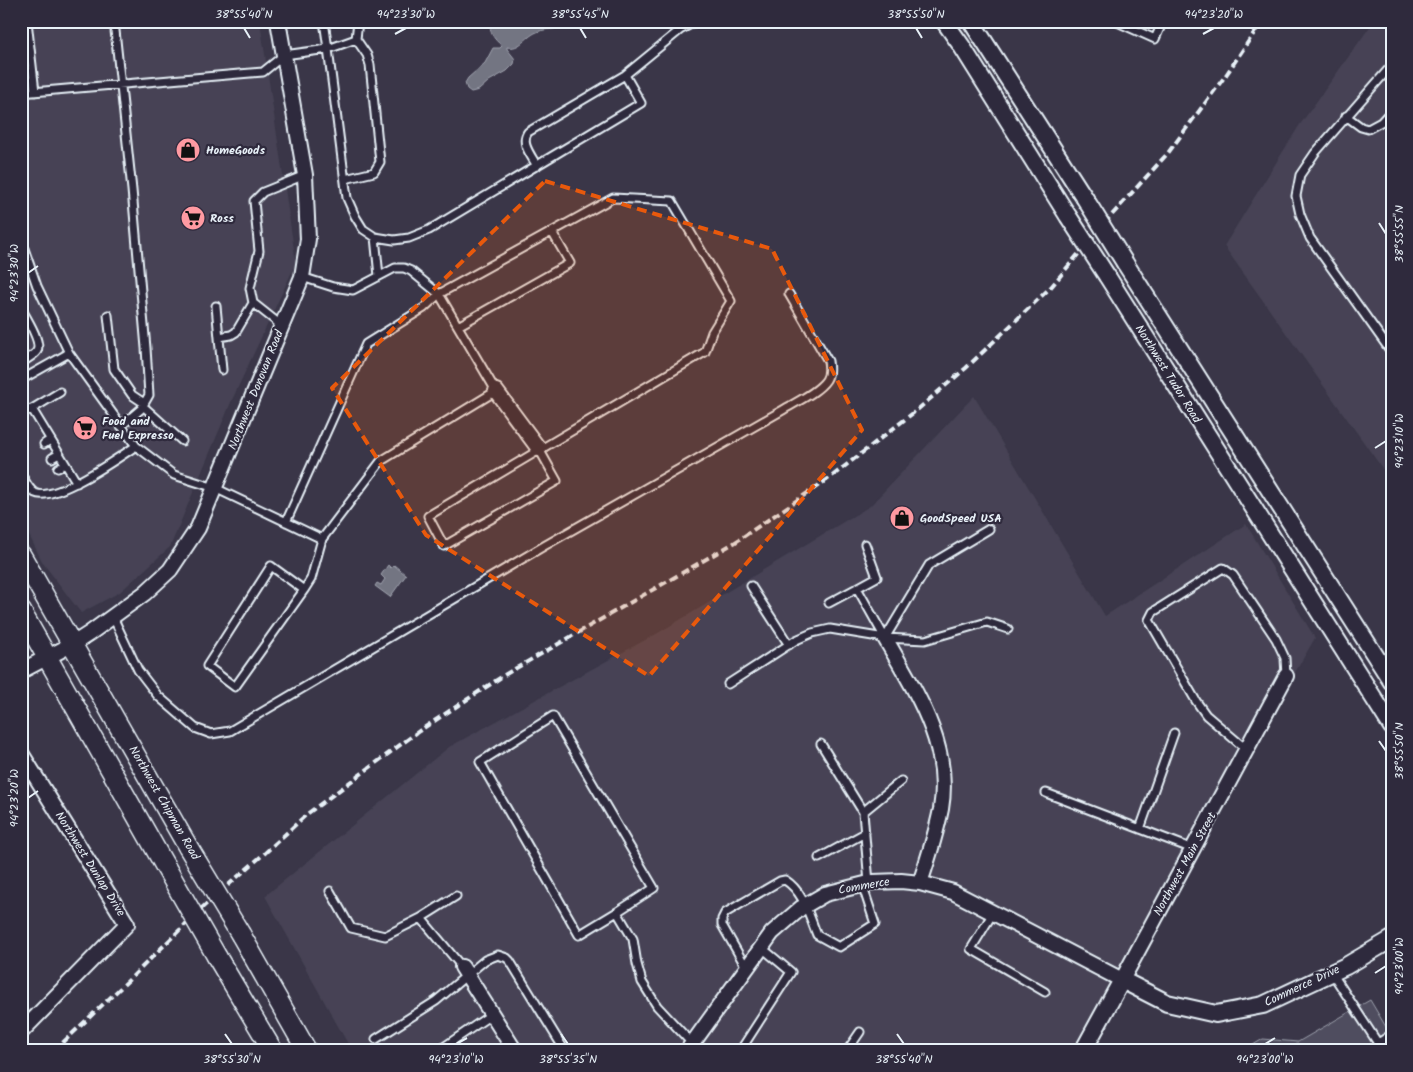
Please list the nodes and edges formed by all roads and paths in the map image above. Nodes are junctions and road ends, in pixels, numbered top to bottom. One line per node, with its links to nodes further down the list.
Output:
1 (27, 21): 17 (lane)
2 (114, 21): 16 (lane)
3 (278, 21): 13 (street, Northwest Donovan Road)
4 (324, 21): 12 (lane)
5 (358, 21): 11 (lane)
6 (696, 21): 15 (lane)
7 (944, 21): 70 (street, Northwest Tudor Road, bridge)
8 (971, 21): 67 (street, Northwest Tudor Road, bridge)
9 (1115, 21): 10 (lane)
10 (1163, 21)
11 (356, 39): 12 (lane); 23 (lane)
12 (328, 49): 13 (lane); 23 (lane)
13 (284, 55): 16 (lane); 22 (street, Northwest Donovan Road)
14 (1392, 65): 20 (lane)
15 (625, 75): 21 (lane); 21 (lane)
16 (120, 84): 17 (lane); 46 (lane)
17 (35, 92): 18 (lane)
18 (21, 93)
19 (1392, 110): 20 (lane)
20 (1346, 116): 40 (lane)
21 (537, 166): 25 (lane)
22 (305, 175): 29 (street, Northwest Donovan Road); 32 (lane)
23 (345, 179): 25 (lane)
24 (552, 232): 30 (lane); 37 (lane); 52 (lane)
25 (375, 237): 28 (lane)
26 (21, 240): 27 (lane)
27 (24, 259): 39 (lane)
28 (379, 276): 29 (lane); 30 (lane)
29 (302, 277): 36 (street, Northwest Donovan Road)
30 (439, 294): 37 (lane); 58 (lane)
31 (789, 294): 69 (lane)
32 (253, 304): 36 (lane); 38 (lane)
33 (216, 306): 38 (lane)
34 (21, 308): 41 (lane)
35 (108, 315): 46 (lane)
36 (282, 326): 57 (street, Northwest Donovan Road)
37 (458, 326): 44 (lane)
38 (219, 337): 42 (lane)
39 (69, 353): 43 (lane); 49 (lane)
40 (1392, 353)
41 (21, 362)
42 (222, 370)
43 (21, 380)
44 (496, 391): 52 (street); 60 (lane)
45 (60, 392): 47 (lane)
46 (144, 404): 49 (lane); 50 (lane)
47 (32, 409): 48 (lane); 53 (lane)
48 (21, 412)
49 (121, 426): 51 (lane)
50 (182, 441)
51 (136, 446): 56 (lane); 57 (lane)
52 (539, 450): 52 (lane)
53 (65, 464): 54 (lane); 56 (lane)
54 (58, 468)
55 (24, 474): 56 (lane)
56 (77, 483)
57 (215, 488): 58 (lane); 69 (street, Northwest Donovan Road)
58 (286, 522): 60 (lane)
59 (989, 529): 72 (lane)
60 (322, 539): 65 (lane)
61 (865, 544): 64 (lane)
62 (21, 555): 73 (main road, Northwest Chipman Road)
63 (751, 586): 74 (lane)
64 (857, 588): 66 (lane); 72 (lane)
65 (304, 590): 65 (lane)
66 (829, 603)
67 (1343, 604): 70 (street); 78 (street, Northwest Tudor Road)
68 (21, 611): 75 (main road)
69 (113, 617): 73 (street, Northwest Donovan Road)
70 (1326, 624): 80 (street, Northwest Tudor Road)
71 (1008, 629): 72 (lane)
72 (885, 638): 74 (lane); 93 (street)
73 (74, 644): 75 (street, Northwest Donovan Road); 115 (main road, Northwest Chipman Road, bridge)
74 (789, 645): 79 (lane)
75 (47, 656): 76 (street, Northwest Donovan Road); 114 (main road, bridge)
76 (21, 671)
77 (1286, 676): 83 (street, Northwest Main Street); 83 (lane)
78 (1392, 682)
79 (728, 684)
80 (1392, 727)
81 (1174, 733): 88 (lane)
82 (821, 744): 87 (lane)
83 (1246, 750): 90 (street, Northwest Main Street)
84 (21, 753): 108 (street, Northwest Dunlap Drive)
85 (901, 782): 87 (lane)
86 (1046, 793): 88 (lane)
87 (864, 812): 89 (lane)
88 (1140, 829): 90 (lane)
89 (865, 833): 91 (lane); 92 (lane)
90 (1193, 849): 105 (street, Northwest Main Street)
91 (819, 858)
92 (865, 883): 93 (street, Commerce); 96 (street, Commerce); 96 (lane)
93 (920, 883): 98 (street, Commerce)
94 (330, 891): 99 (lane)
95 (456, 896): 99 (lane)
96 (806, 905): 101 (street, Commerce); 102 (lane)
97 (618, 912): 97 (lane); 113 (lane)
98 (993, 913): 105 (street, Commerce); 106 (lane)
99 (421, 918): 103 (lane)
100 (1392, 938): 104 (street, Commerce Drive)
101 (761, 947): 102 (street, Commerce); 119 (lane)
102 (746, 967): 113 (street, Commerce)
103 (465, 971): 107 (street); 111 (lane); 118 (lane)
104 (1332, 972): 105 (street, Commerce Drive); 112 (lane)
105 (1122, 980): 121 (street, Northwest Main Street)
106 (1045, 992)
107 (493, 1014): 116 (lane); 117 (street)
108 (21, 1032)
109 (860, 1032): 120 (lane)
110 (1392, 1034): 112 (lane)
111 (376, 1040)
112 (1377, 1044): 122 (lane)
113 (692, 1048)
114 (273, 1051)
115 (307, 1051)
116 (438, 1051)
117 (515, 1051)
118 (565, 1051)
119 (740, 1051)
120 (847, 1051)
121 (1083, 1051)
122 (1383, 1051)

